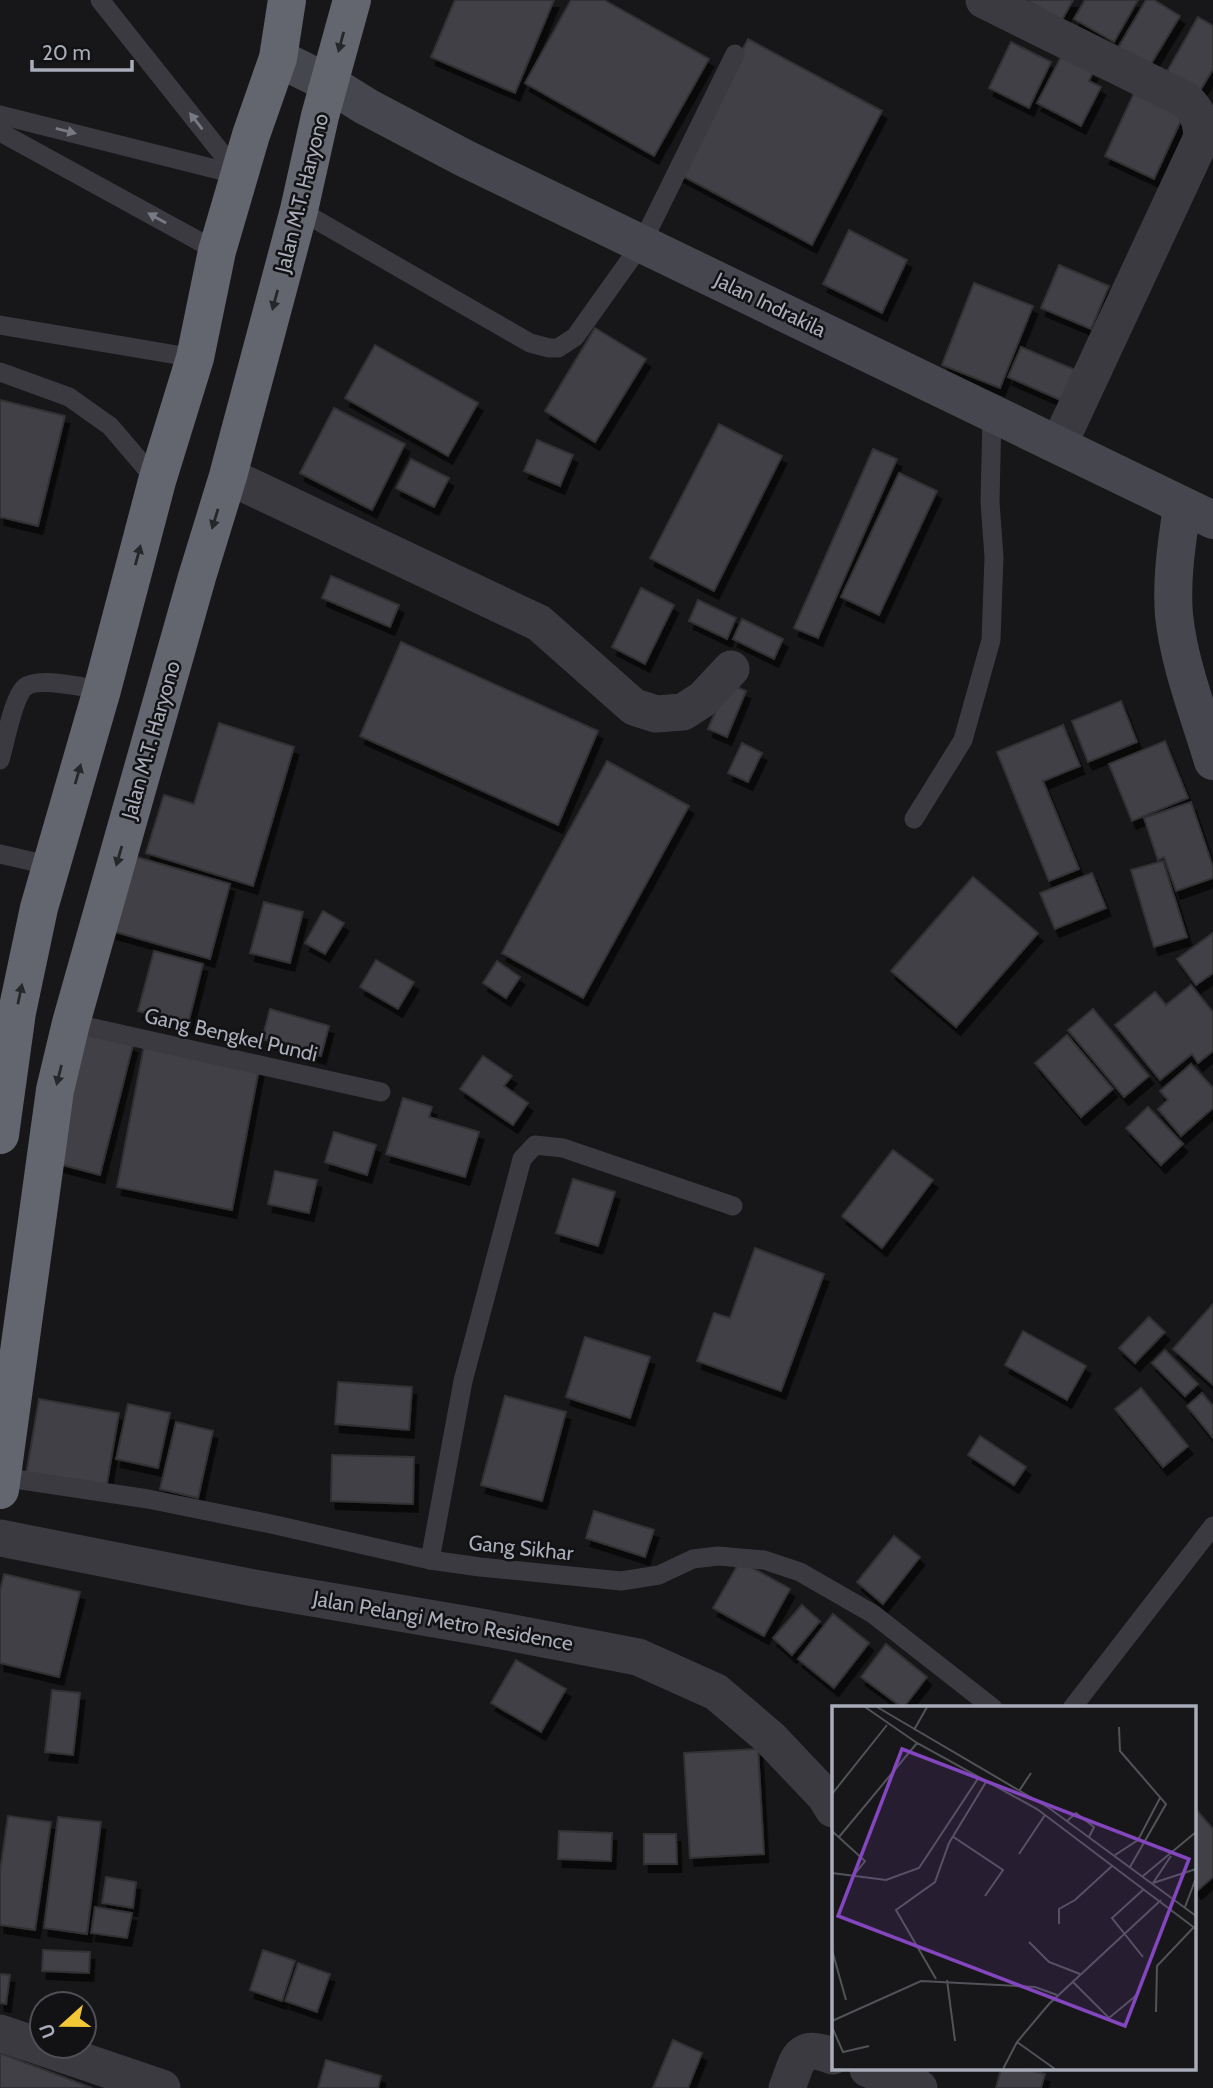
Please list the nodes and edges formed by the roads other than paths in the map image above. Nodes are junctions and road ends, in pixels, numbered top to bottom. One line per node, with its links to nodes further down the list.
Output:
1 (100, 0): 10 (lane, one-way to 1)
2 (287, 0): 6 (highway)
3 (352, 0): 7 (highway, Jalan M.T. Haryono, one-way to 7)
4 (984, 0): 18 (street)
5 (735, 54): 12 (lane)
6 (278, 58): 7 (street, Jalan Indrakila); 10 (highway)
7 (330, 84): 11 (highway, Jalan M.T. Haryono); 12 (street, Jalan Indrakila)
8 (0, 115): 10 (lane, one-way to 10)
9 (0, 132): 13 (lane, one-way to 9)
10 (239, 175): 13 (highway)
11 (299, 210): 12 (lane); 19 (highway, Jalan M.T. Haryono, one-way to 19)
12 (642, 243): 17 (street, Jalan Indrakila)
13 (217, 251): 15 (highway)
14 (0, 325): 15 (lane)
15 (195, 358): 20 (highway)
16 (0, 372): 20 (lane)
17 (992, 414): 18 (street, Jalan Indrakila); 26 (lane)
18 (1059, 444): 21 (street, Jalan Indrakila)
19 (229, 476): 22 (street); 29 (highway, Jalan M.T. Haryono, one-way to 29)
20 (157, 481): 23 (highway, one-way to 20)
21 (1197, 514): 25 (street)
22 (731, 669)
23 (102, 691): 24 (lane); 28 (highway, one-way to 23)
24 (0, 760)
25 (1213, 761)
26 (914, 819)
27 (0, 854): 28 (lane)
28 (52, 866): 31 (highway, one-way to 28)
29 (71, 1023): 30 (lane, Gang Bengkel Pundi); 33 (highway, Jalan M.T. Haryono, one-way to 33)
30 (380, 1092)
31 (0, 1135)
32 (733, 1206): 36 (lane)
33 (1, 1484): 36 (lane, Gang Sikhar)
34 (1213, 1525): 38 (lane)
35 (0, 1538): 39 (street, Jalan Pelangi Metro Residence)
36 (430, 1560): 37 (lane, Gang Sikhar)
37 (990, 1706)
38 (1074, 1706)
39 (832, 1807)
40 (0, 2032): 44 (street)
41 (832, 2056): 45 (street)
42 (871, 2070): 46 (street)
43 (917, 2070): 46 (street)
44 (162, 2088)
45 (787, 2088)
46 (919, 2088)

